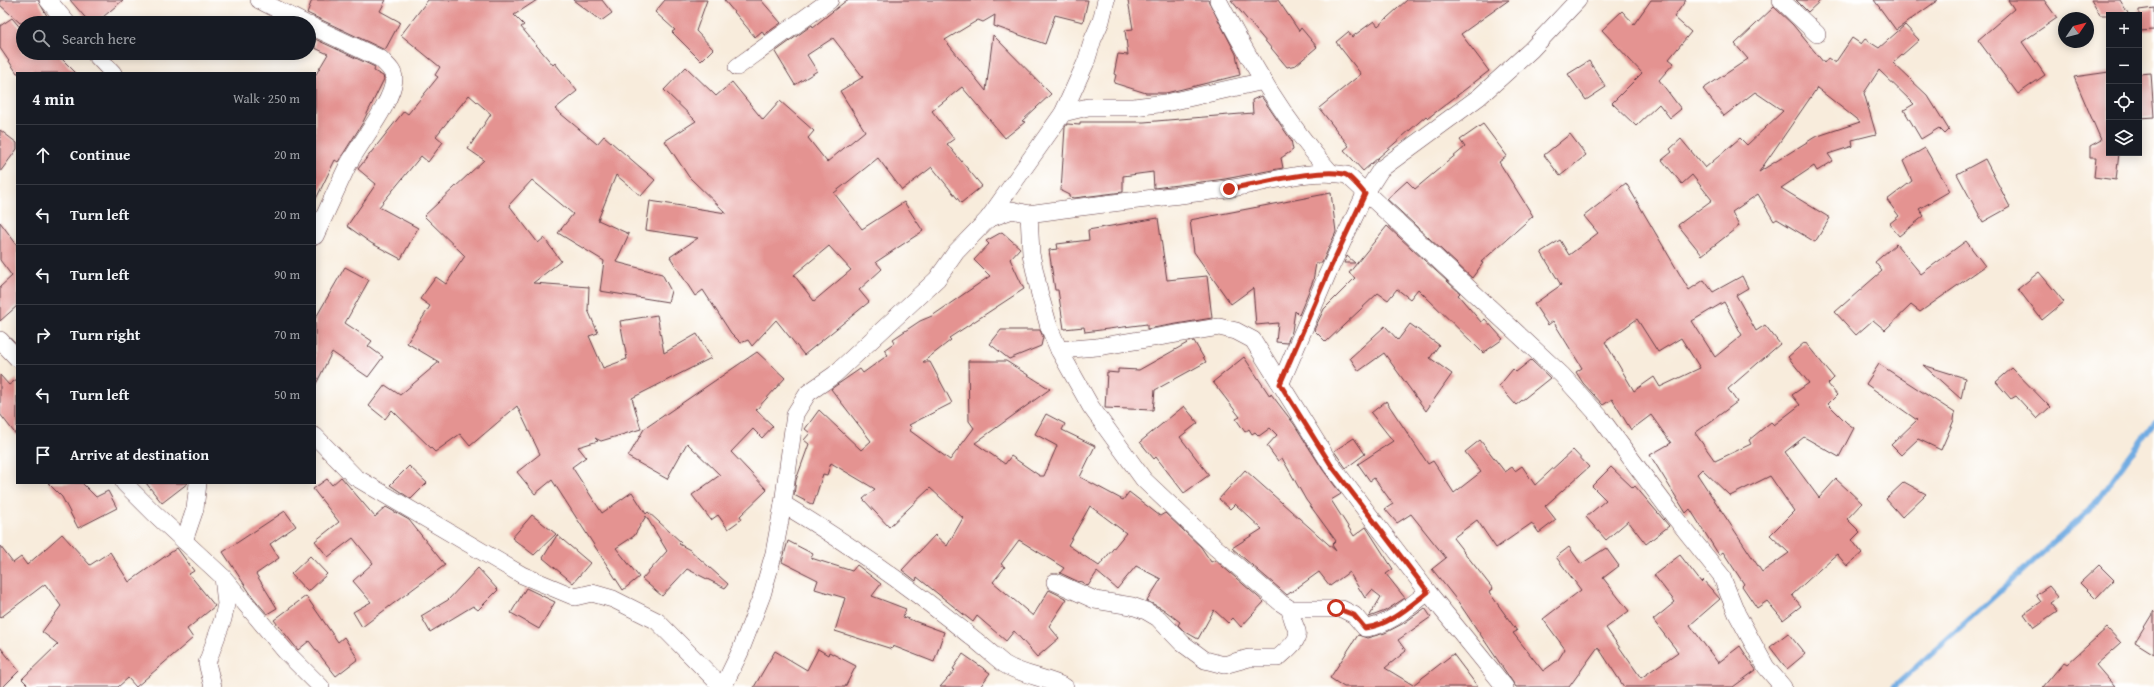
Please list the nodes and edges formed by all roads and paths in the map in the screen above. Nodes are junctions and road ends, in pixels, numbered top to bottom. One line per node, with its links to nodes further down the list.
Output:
1 (48, 0): 8 (street)
2 (259, 0): 9 (street)
3 (830, 0): 13 (street)
4 (1106, 0): 16 (street)
5 (1218, 0): 15 (street)
6 (1578, 0): 18 (street)
7 (1781, 0): 11 (street)
8 (61, 16)
9 (290, 16)
10 (316, 29): 21 (street)
11 (1817, 34)
12 (101, 60): 14 (street)
13 (737, 67)
14 (112, 72)
15 (1264, 81): 16 (street); 17 (street)
16 (1063, 113): 20 (street)
17 (1331, 173): 18 (street); 19 (street)
18 (1365, 194): 25 (street); 40 (street)
19 (1029, 214): 20 (street); 23 (street)
20 (988, 219): 29 (street)
21 (316, 234)
22 (0, 340): 24 (street)
23 (1059, 350): 25 (street); 34 (street)
24 (16, 357)
25 (1280, 384): 33 (street)
26 (316, 437): 37 (street)
27 (125, 484): 30 (street)
28 (198, 484): 30 (street)
29 (783, 504): 37 (street); 38 (street)
30 (184, 541): 31 (street)
31 (223, 577): 35 (street); 36 (street)
32 (1055, 582): 34 (street)
33 (1428, 592): 34 (street); 39 (street)
34 (1290, 609)
35 (213, 687)
36 (321, 687)
37 (722, 687)
38 (1064, 687)
39 (1505, 687)
40 (1782, 687)

